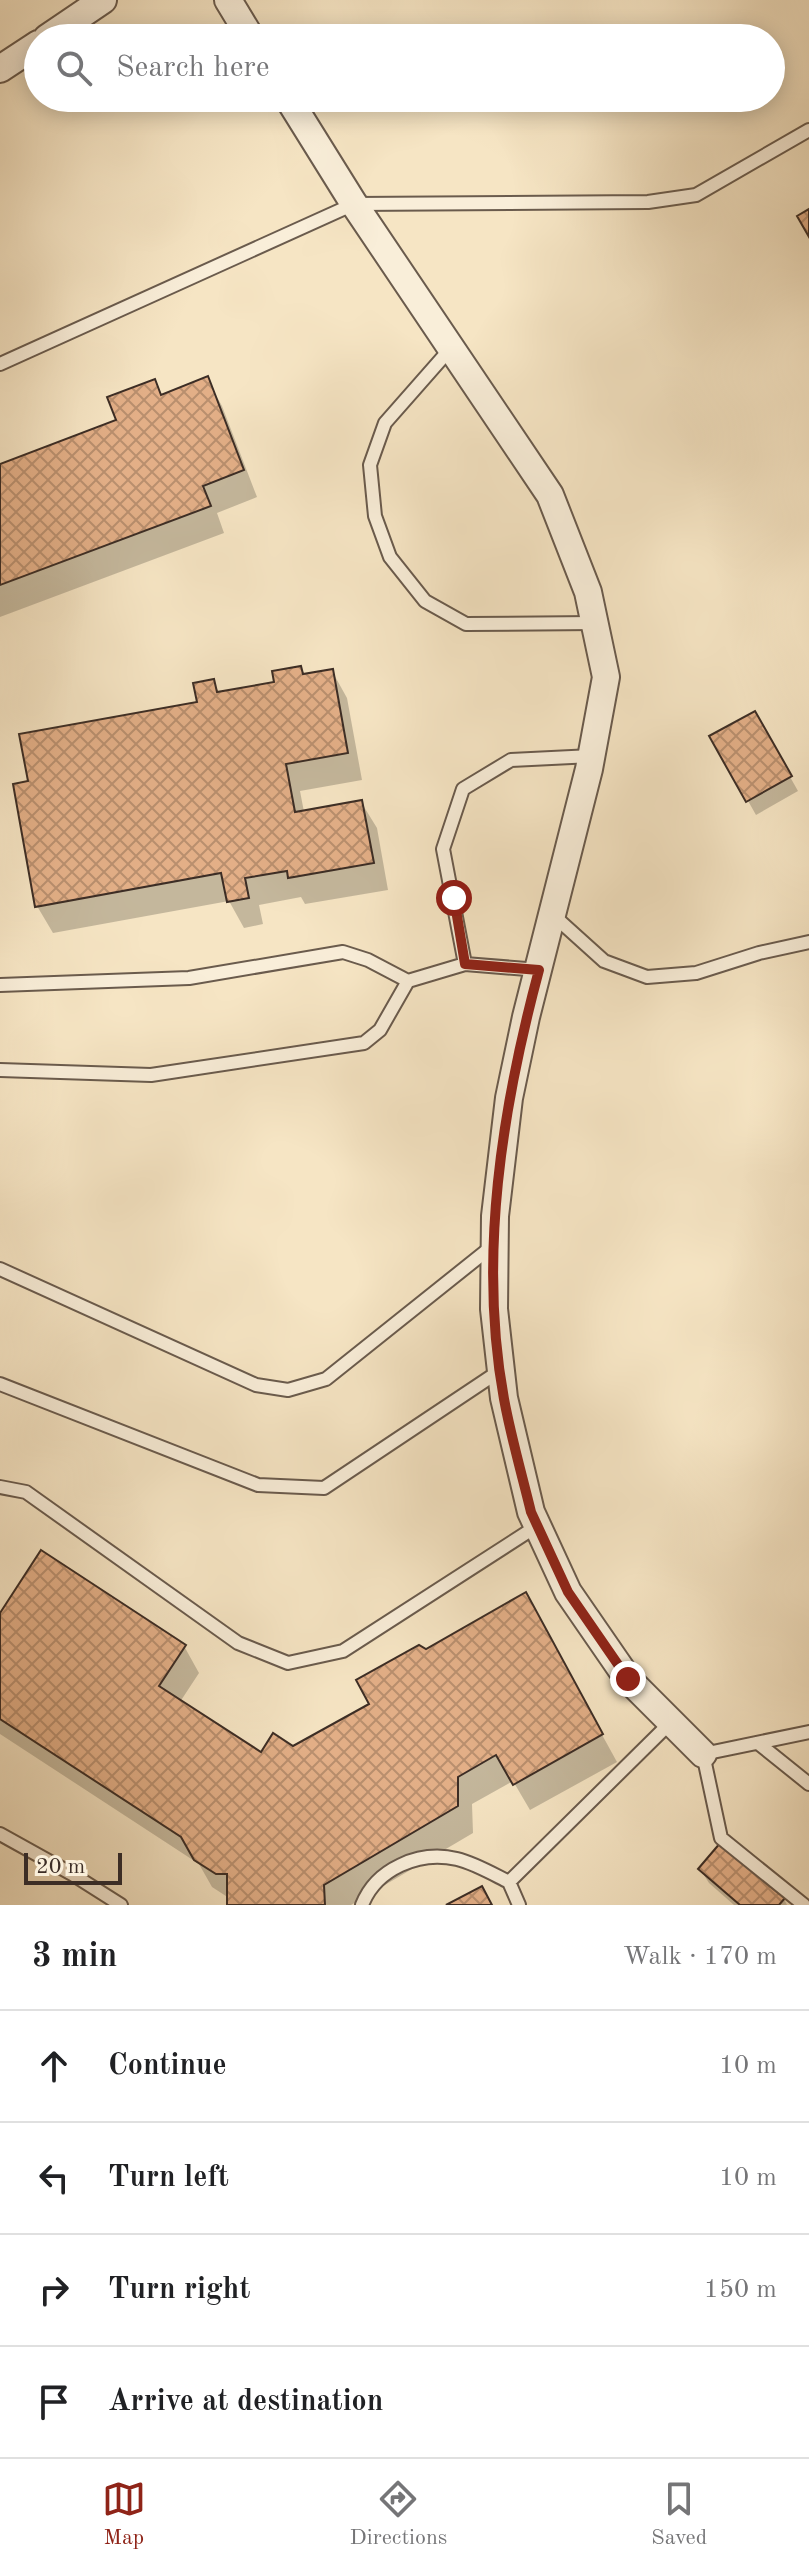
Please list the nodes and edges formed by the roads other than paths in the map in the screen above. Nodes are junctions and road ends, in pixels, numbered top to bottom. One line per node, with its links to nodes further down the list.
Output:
1 (103, 0): 3 (street)
2 (228, 0): 4 (street)
3 (68, 24)
4 (243, 24)
5 (24, 53): 6 (street)
6 (0, 69)
7 (297, 112): 9 (street)
8 (809, 130): 9 (lane)
9 (354, 204): 10 (street); 11 (lane)
10 (451, 348): 12 (street); 12 (lane)
11 (0, 364)
12 (595, 623): 13 (street)
13 (592, 756): 14 (street); 16 (lane)
14 (553, 915): 15 (lane); 17 (street)
15 (809, 942)
16 (465, 964): 17 (lane); 18 (lane)
17 (539, 970): 21 (street)
18 (408, 981): 19 (lane); 20 (lane)
19 (0, 985)
20 (0, 1070)
21 (495, 1244): 22 (lane); 23 (street)
22 (0, 1269)
23 (501, 1370): 24 (lane); 26 (street)
24 (0, 1384)
25 (0, 1487): 26 (lane)
26 (537, 1526): 27 (street)
27 (671, 1722): 30 (street); 33 (lane)
28 (809, 1732): 29 (lane)
29 (758, 1743): 30 (lane); 31 (lane)
30 (703, 1754): 37 (lane)
31 (809, 1784)
32 (0, 1834): 34 (lane)
33 (509, 1882): 35 (lane); 36 (lane)
34 (121, 1905)
35 (362, 1905)
36 (519, 1905)
37 (804, 1905)

